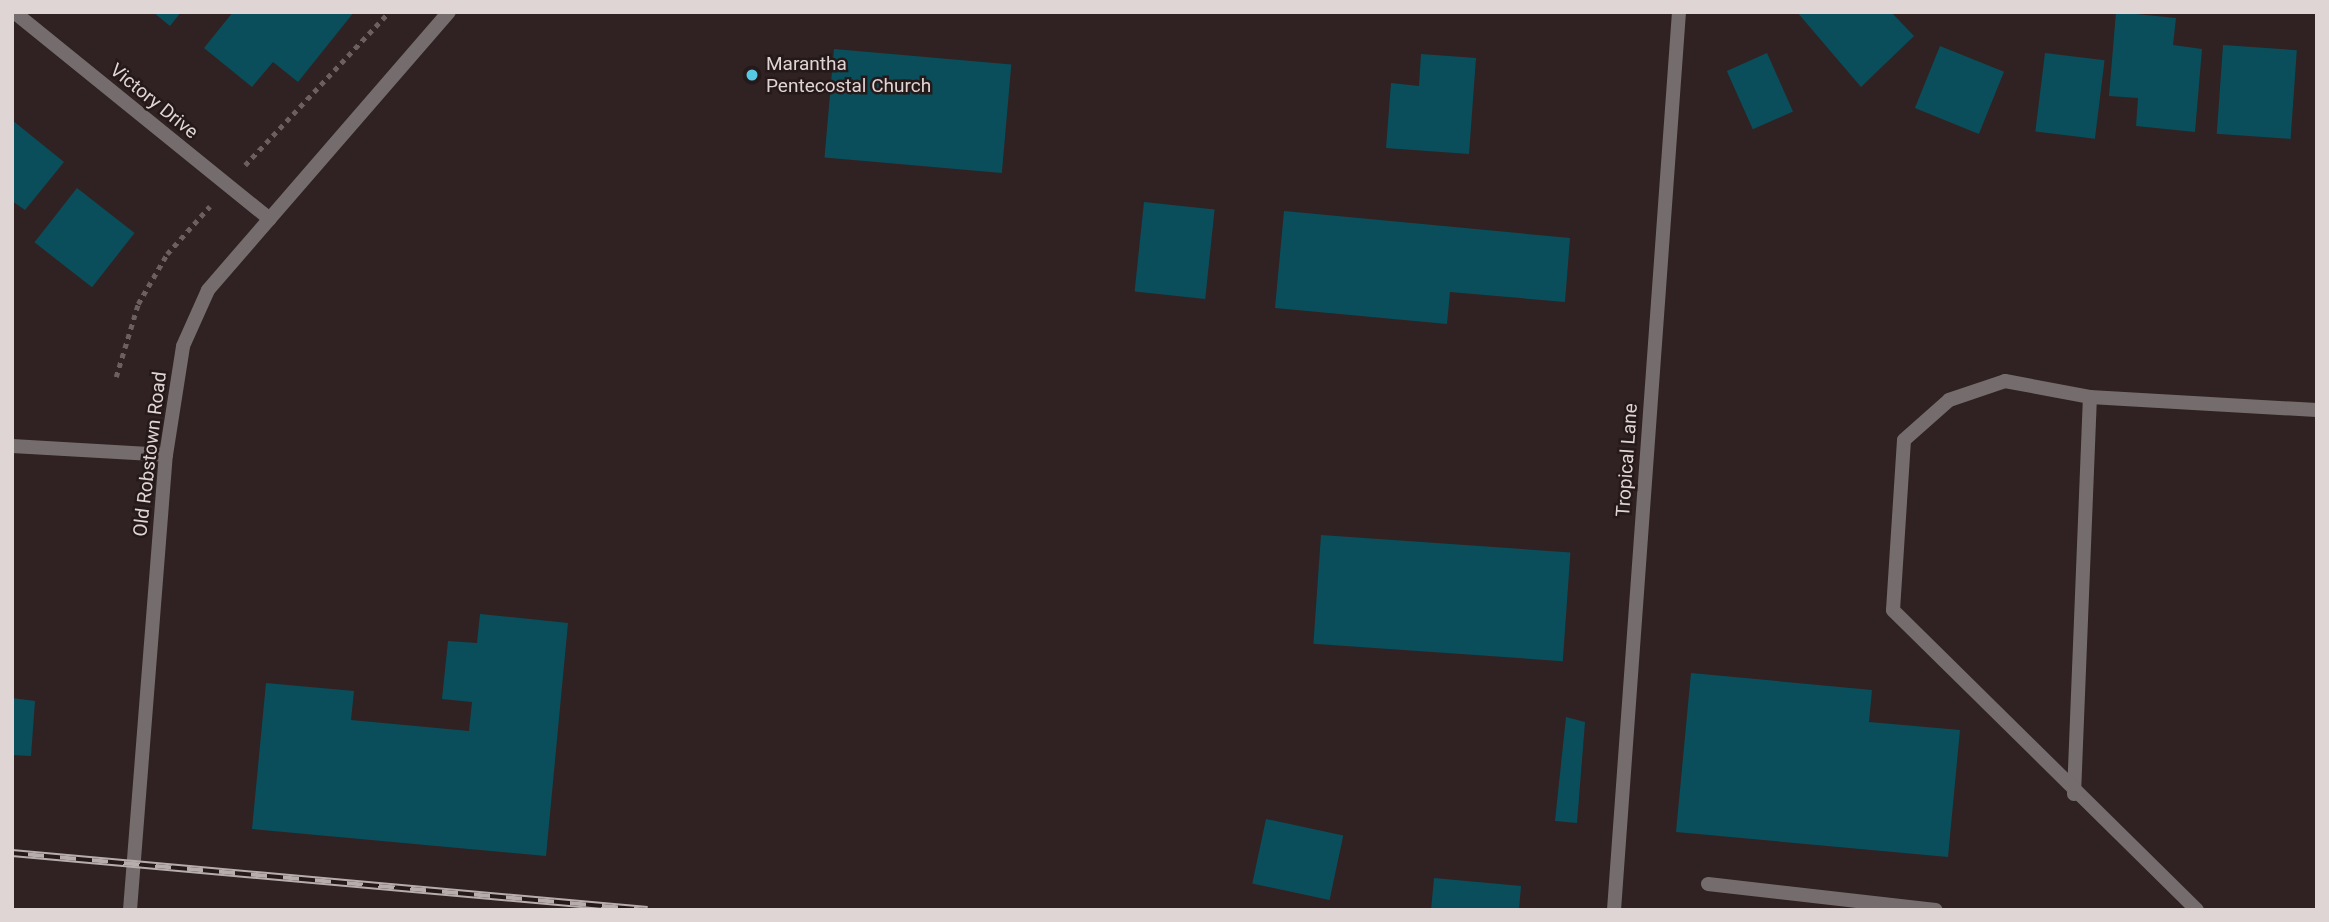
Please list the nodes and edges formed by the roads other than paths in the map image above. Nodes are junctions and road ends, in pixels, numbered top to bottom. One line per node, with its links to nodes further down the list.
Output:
1 (14, 12): 4 (street, Victory Drive)
2 (449, 12): 4 (street, Old Robstown Road)
3 (1679, 12): 12 (street, Tropical Lane)
4 (270, 219): 8 (street, Old Robstown Road)
5 (2090, 397): 6 (street); 9 (street); 9 (street)
6 (2317, 410)
7 (12, 446): 8 (street)
8 (166, 455): 11 (street, Old Robstown Road)
9 (2074, 794): 14 (street)
10 (1708, 884): 13 (street)
11 (130, 910)
12 (1614, 910)
13 (1936, 910)
14 (2197, 910)

